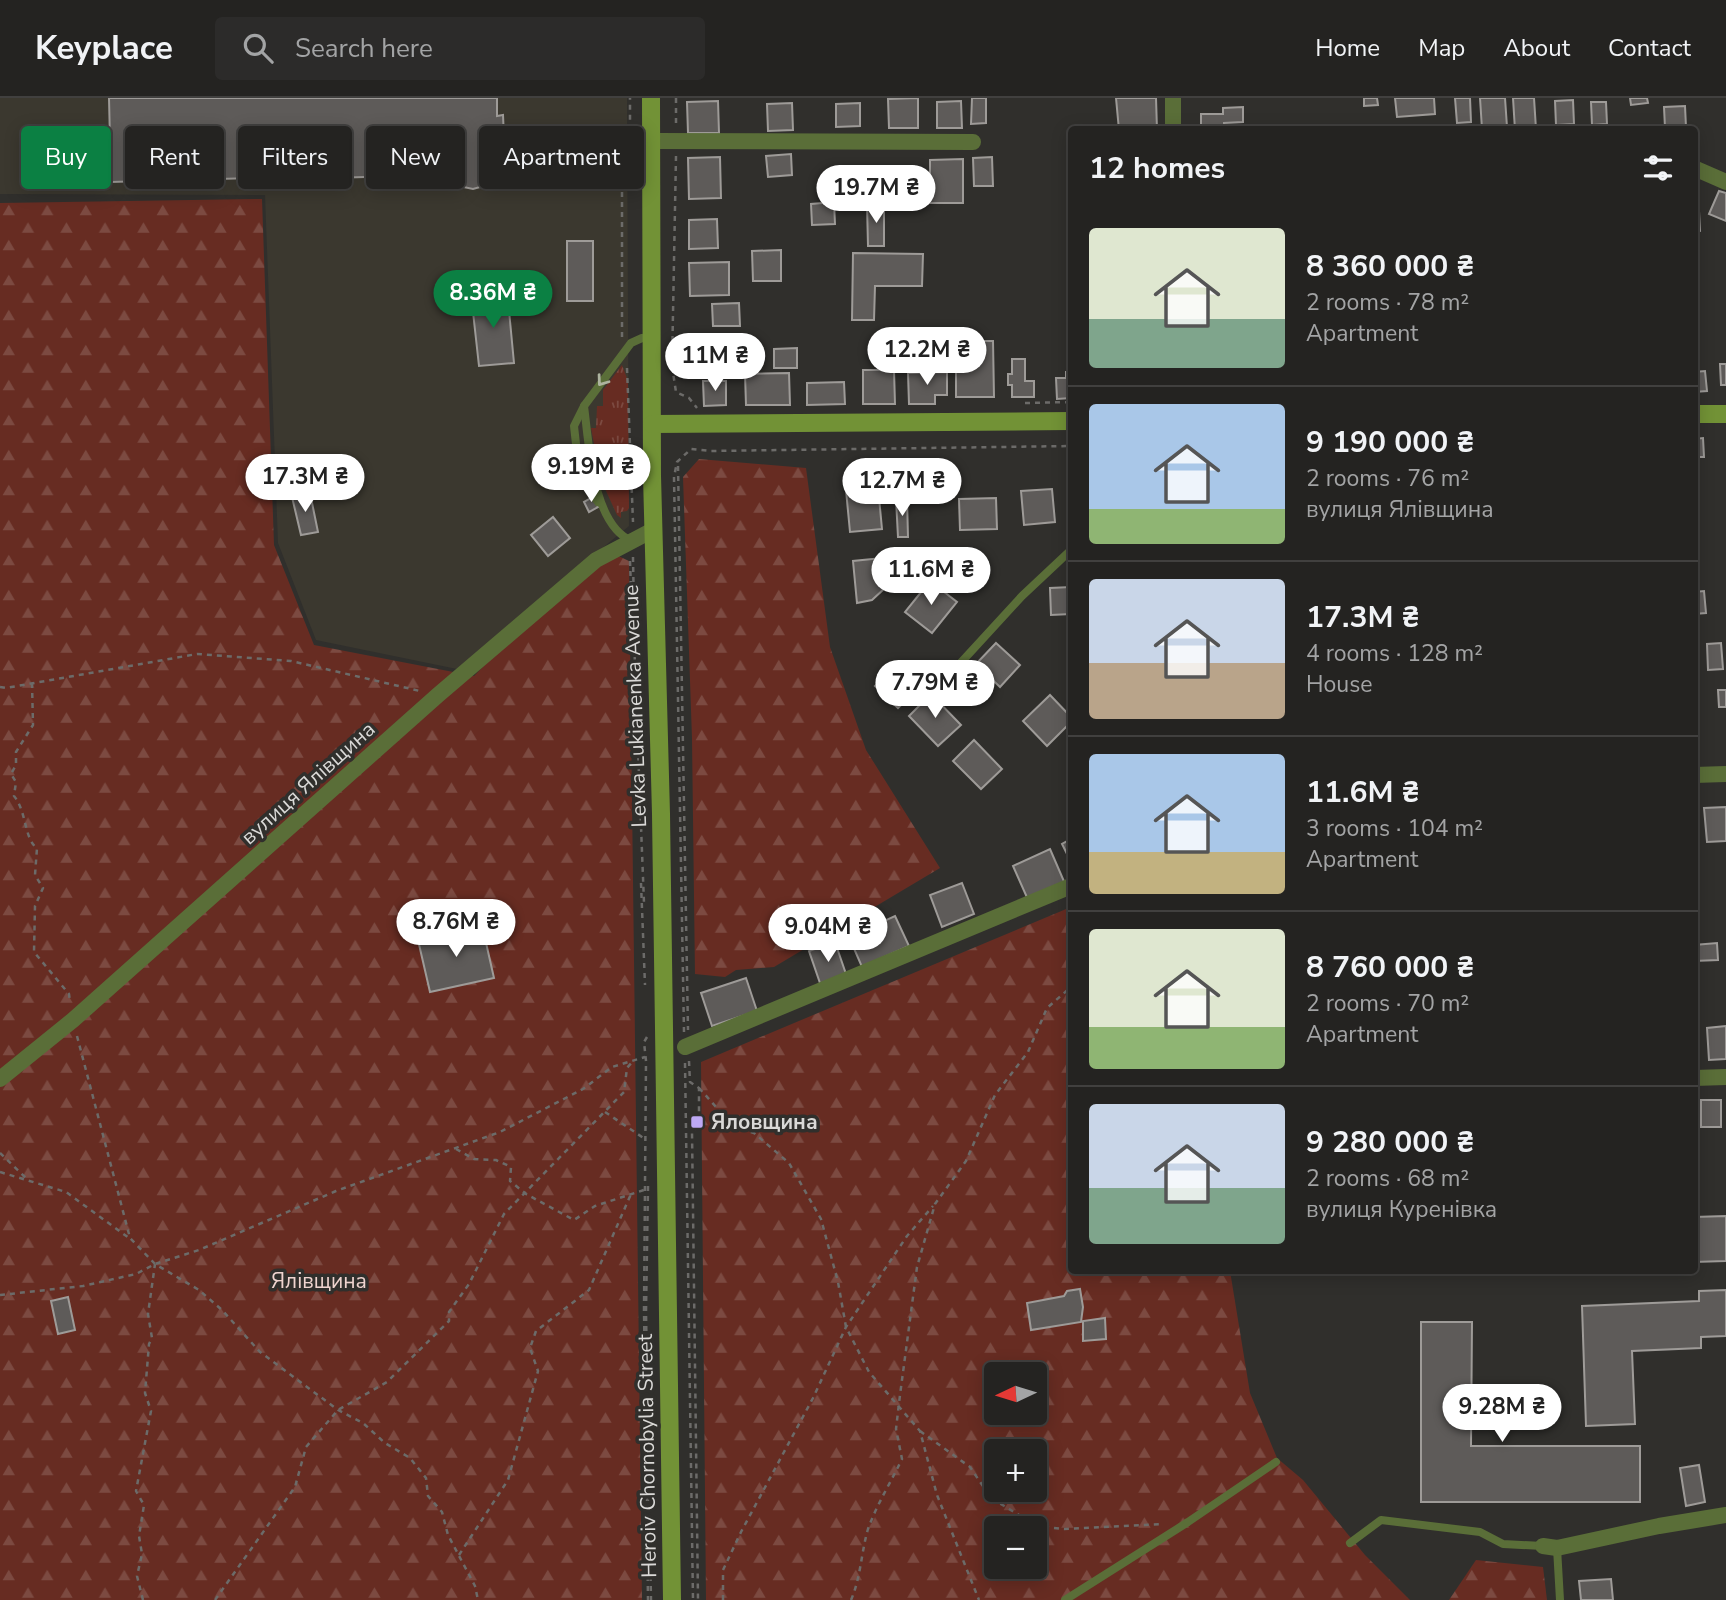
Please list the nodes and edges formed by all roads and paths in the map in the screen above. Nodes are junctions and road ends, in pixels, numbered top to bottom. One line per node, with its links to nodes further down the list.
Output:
1 (630, 98): 12 (path)
2 (652, 98): 6 (main road, Levka Lukianenka Avenue)
3 (676, 98): 8 (path)
4 (1172, 98): 5 (street)
5 (1173, 126)
6 (652, 141): 8 (street); 11 (main road, Levka Lukianenka Avenue)
7 (973, 142): 8 (street)
8 (677, 143): 16 (path)
9 (1698, 169): 10 (street)
10 (1726, 182)
11 (651, 337): 12 (lane); 20 (main road, Levka Lukianenka Avenue)
12 (624, 352): 15 (lane, one-way to 15); 27 (path)
13 (1068, 402): 14 (path)
14 (1018, 404)
15 (584, 406): 22 (lane); 25 (lane)
16 (707, 410)
17 (1698, 414): 18 (main road)
18 (1726, 414)
19 (1068, 422): 20 (main road)
20 (652, 424): 26 (main road, Levka Lukianenka Avenue)
21 (1068, 446): 23 (path)
22 (577, 453)
23 (674, 477)
24 (581, 479): 25 (lane)
25 (604, 510): 27 (lane)
26 (653, 538): 27 (street, вулиця Ялівщина); 61 (main road, Levka Lukianenka Avenue)
27 (631, 541): 32 (street, вулиця Ялівщина); 36 (path); 38 (path)
28 (1068, 553): 29 (lane)
29 (955, 669)
30 (32, 683): 31 (path); 32 (path); 39 (path)
31 (0, 687)
32 (438, 695): 39 (street, вулиця Ялівщина)
33 (1726, 774): 34 (street)
34 (1698, 775)
35 (1068, 887): 41 (street)
36 (648, 983)
37 (1068, 990): 57 (path)
38 (646, 996)
39 (73, 1020): 46 (street, вулиця Ялівщина); 58 (path)
40 (647, 1030): 42 (path)
41 (685, 1046)
42 (646, 1056): 43 (path); 49 (path)
43 (634, 1060): 48 (path); 50 (path)
44 (1726, 1077): 45 (street)
45 (1698, 1078)
46 (0, 1079)
47 (699, 1088): 62 (path)
48 (605, 1112): 49 (path); 55 (path)
49 (647, 1140): 54 (path)
50 (456, 1149): 55 (path); 59 (path)
51 (0, 1153): 53 (path)
52 (0, 1172): 53 (path)
53 (29, 1181): 58 (path)
54 (647, 1189): 56 (path); 75 (path)
55 (526, 1194): 56 (path); 64 (path)
56 (631, 1194): 71 (path)
57 (935, 1204): 62 (path); 63 (path)
58 (130, 1238): 59 (path)
59 (155, 1264): 60 (path); 64 (path); 72 (path)
60 (0, 1294)
61 (668, 1312): 76 (main road, Heroiv Chornobylia Street)
62 (846, 1327): 63 (path); 77 (path)
63 (899, 1406): 65 (path); 78 (path)
64 (338, 1410): 71 (path); 73 (path)
65 (920, 1431): 68 (path); 79 (path)
66 (1276, 1462): 68 (lane)
67 (1726, 1515): 70 (street)
68 (1188, 1522): 80 (lane)
69 (1350, 1543): 70 (lane)
70 (1550, 1547): 81 (lane)
71 (459, 1555): 74 (path)
72 (143, 1600)
73 (215, 1600)
74 (478, 1600)
75 (649, 1600)
76 (672, 1600)
77 (723, 1600)
78 (851, 1600)
79 (979, 1600)
80 (1066, 1600)
81 (1560, 1600)

